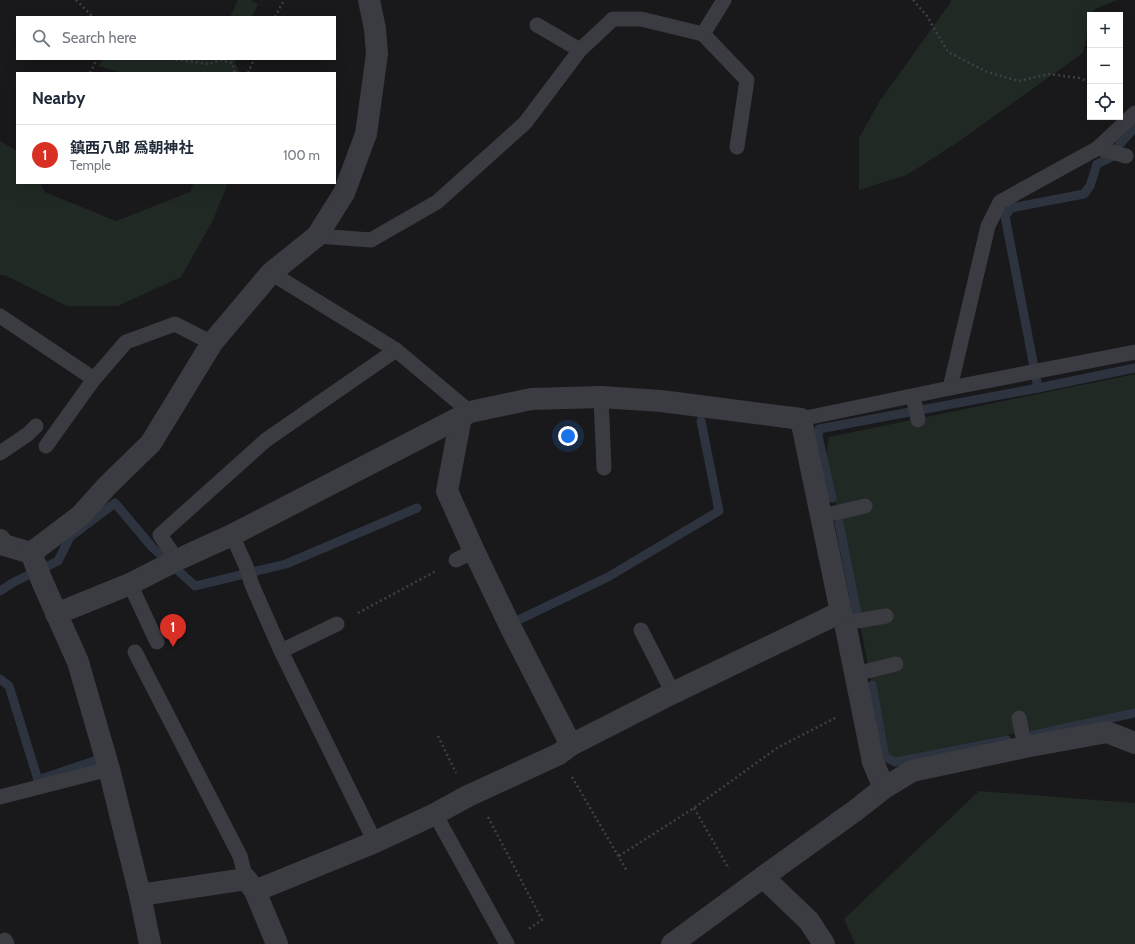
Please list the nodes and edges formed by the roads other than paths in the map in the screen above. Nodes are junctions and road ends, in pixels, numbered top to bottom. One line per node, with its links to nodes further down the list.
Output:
1 (369, 0): 10 (street)
2 (724, 0): 4 (lane)
3 (537, 25): 5 (lane)
4 (703, 34): 5 (lane); 7 (lane)
5 (580, 50): 10 (lane)
6 (1135, 113): 8 (lane)
7 (737, 147)
8 (1098, 148): 9 (lane); 17 (lane)
9 (1126, 156)
10 (317, 236): 11 (street)
11 (271, 273): 13 (street); 14 (lane)
12 (0, 316): 16 (lane)
13 (212, 343): 16 (lane); 29 (street)
14 (396, 350): 20 (lane); 30 (lane)
15 (1135, 352): 17 (lane)
16 (94, 379): 23 (lane)
17 (950, 388): 18 (lane)
18 (913, 396): 21 (lane); 22 (lane)
19 (601, 397): 20 (street); 21 (street); 24 (lane)
20 (465, 415): 27 (street); 46 (street)
21 (801, 418): 26 (street)
22 (918, 420)
23 (0, 453)
24 (604, 468)
25 (865, 506): 26 (lane)
26 (822, 516): 34 (street)
27 (232, 535): 30 (street); 38 (lane)
28 (0, 540): 29 (street)
29 (31, 553): 32 (street)
30 (169, 564): 31 (street)
31 (130, 584): 32 (street); 37 (lane)
32 (56, 614): 47 (street)
33 (886, 616): 34 (lane)
34 (843, 617): 41 (street); 42 (street)
35 (337, 624): 38 (lane)
36 (641, 630): 42 (lane)
37 (157, 642)
38 (281, 651): 51 (lane)
39 (135, 652): 53 (lane)
40 (896, 664): 41 (lane)
41 (855, 674): 48 (street)
42 (673, 693): 46 (street)
43 (1020, 718): 45 (lane)
44 (1135, 743): 45 (street)
45 (1025, 747): 48 (street)
46 (565, 749): 50 (street)
47 (109, 769): 49 (lane); 54 (street)
48 (884, 788): 52 (street)
49 (0, 797)
50 (435, 814): 51 (street); 55 (lane)
51 (375, 842): 53 (street)
52 (763, 877): 58 (street); 59 (street)
53 (251, 885): 54 (street); 57 (street)
54 (140, 895): 56 (street)
55 (506, 943)
56 (150, 944)
57 (277, 944)
58 (672, 944)
59 (824, 944)

